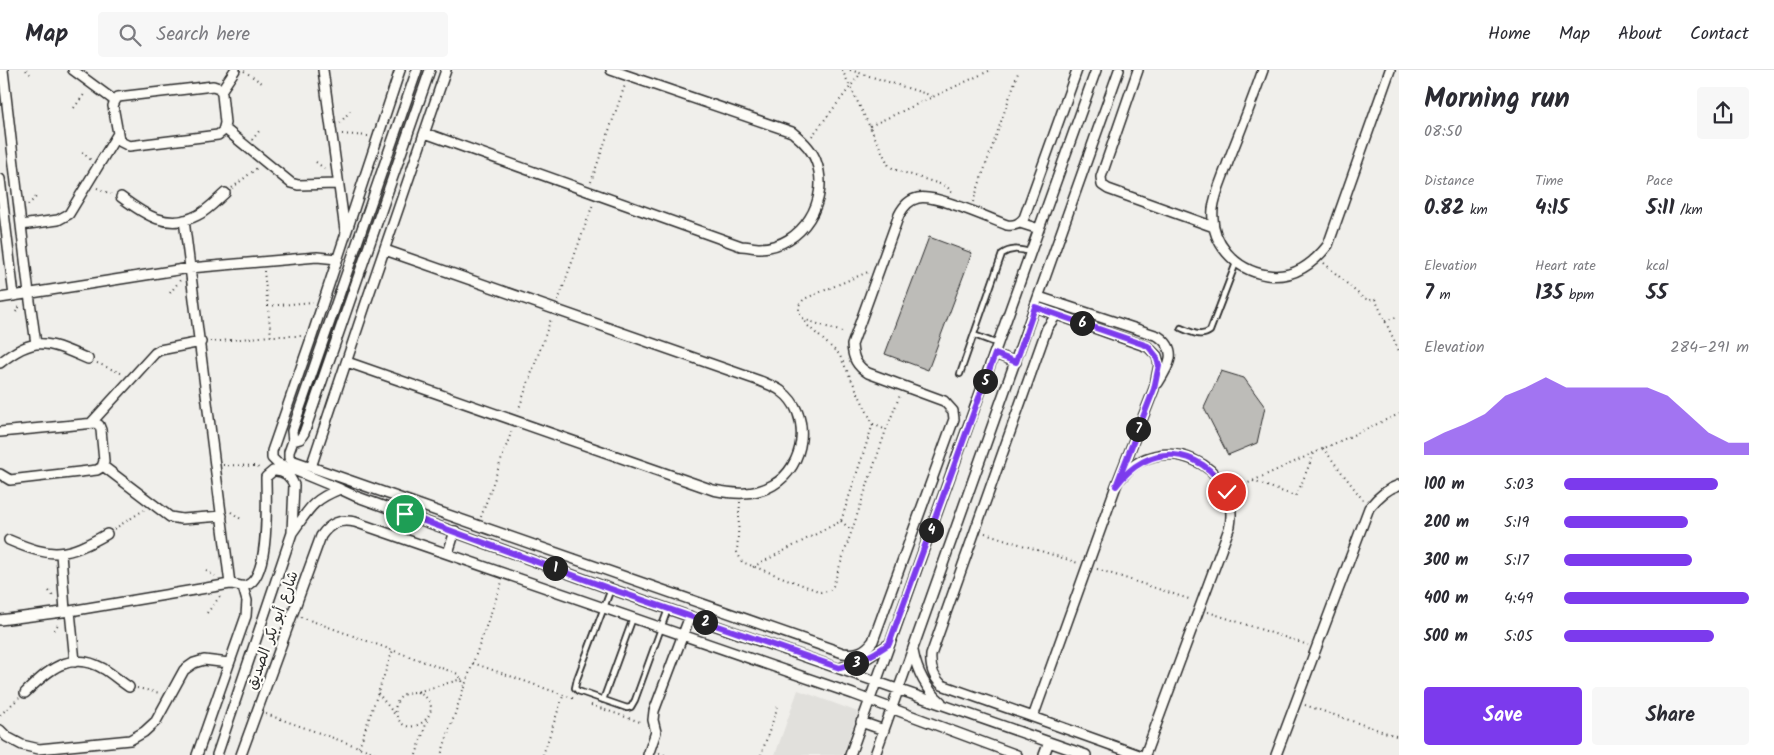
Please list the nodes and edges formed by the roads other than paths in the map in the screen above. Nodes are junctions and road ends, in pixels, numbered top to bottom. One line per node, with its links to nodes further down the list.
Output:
1 (3, 70): 16 (street)
2 (73, 70): 18 (street)
3 (235, 70): 17 (street)
4 (323, 70): 25 (street)
5 (400, 70): 34 (street)
6 (417, 70): 21 (street)
7 (430, 70): 23 (street)
8 (446, 70): 20 (street)
9 (611, 70): 20 (street)
10 (1077, 70): 30 (street)
11 (1096, 70): 33 (street)
12 (1119, 70): 43 (street)
13 (1138, 70): 32 (street)
14 (1263, 70): 32 (street)
15 (1390, 70): 38 (street)
16 (2, 89): 31 (street)
17 (221, 91): 18 (street); 19 (street)
18 (115, 101): 22 (street)
19 (224, 128): 22 (street); 25 (street)
20 (425, 133): 35 (street)
21 (394, 134): 23 (street); 62 (street)
22 (117, 135): 31 (street)
23 (406, 139): 40 (street)
24 (0, 179): 28 (street)
25 (338, 184): 34 (street)
26 (226, 193): 29 (street)
27 (121, 197): 29 (street)
28 (2, 208): 42 (street)
29 (184, 220): 39 (street)
30 (1020, 223): 33 (street); 64 (street)
31 (21, 225): 41 (street)
32 (1214, 226): 38 (street)
33 (1039, 229): 36 (street)
34 (346, 233): 37 (street)
35 (385, 250): 44 (street); 55 (street)
36 (1031, 252): 49 (lane); 52 (street)
37 (337, 259): 39 (street); 68 (street)
38 (1236, 263): 48 (lane)
39 (190, 268): 41 (street); 50 (street)
40 (353, 292): 44 (street); 62 (street)
41 (29, 294): 42 (street); 51 (street)
42 (14, 296): 45 (street)
43 (1039, 296): 46 (street); 59 (street)
44 (368, 297): 55 (street)
45 (0, 298)
46 (1035, 307): 47 (street); 56 (street)
47 (1057, 314): 59 (street); 100 (street)
48 (1181, 328)
49 (974, 335): 52 (lane); 58 (lane)
50 (201, 342): 60 (street); 69 (street)
51 (36, 344): 54 (street); 57 (street)
52 (998, 344): 53 (street)
53 (995, 354): 56 (street); 87 (street)
54 (88, 359)
55 (347, 362): 64 (street)
56 (1016, 362): 88 (street)
57 (0, 363)
58 (960, 374)
59 (1154, 389): 67 (street)
60 (92, 422): 61 (street); 63 (street)
61 (0, 432)
62 (293, 441): 64 (street)
63 (103, 466): 65 (street); 69 (street)
64 (312, 467)
65 (1, 476)
66 (1399, 485): 117 (street)
67 (1116, 486): 100 (street); 116 (street)
68 (340, 489): 70 (street); 71 (street)
69 (222, 516): 76 (street)
70 (455, 532): 75 (street); 78 (street)
71 (292, 533): 77 (street); 107 (street)
72 (107, 534): 74 (street)
73 (9, 540): 74 (street)
74 (61, 553): 81 (street)
75 (448, 553): 79 (street); 108 (street, شارع أبو بكر الصديق)
76 (230, 584): 77 (street); 81 (street)
77 (243, 587): 90 (street)
78 (611, 589): 79 (lane); 80 (street)
79 (604, 608): 83 (street); 96 (lane)
80 (668, 608): 82 (street); 85 (lane)
81 (67, 611): 84 (street); 89 (street)
82 (690, 616): 86 (street); 91 (street)
83 (634, 618): 85 (street); 96 (lane)
84 (0, 620)
85 (661, 628): 86 (street); 96 (lane)
86 (683, 635): 97 (street); 109 (street)
87 (889, 644): 91 (street); 92 (street)
88 (912, 650): 94 (street); 98 (street)
89 (75, 662): 93 (street); 95 (street)
90 (229, 663): 105 (street); 106 (street)
91 (840, 668): 92 (street)
92 (876, 680): 94 (street); 97 (street)
93 (129, 687)
94 (899, 688): 98 (street); 99 (street)
95 (25, 693)
96 (604, 700)
97 (869, 701): 99 (street); 101 (street)
98 (943, 704): 104 (street)
99 (892, 709): 103 (street); 112 (street)
100 (1032, 717): 115 (street)
101 (861, 722): 103 (street); 110 (street)
102 (0, 730): 105 (street)
103 (884, 730): 111 (street)
104 (1049, 742): 113 (street); 114 (street)
105 (38, 752)
106 (197, 755)
107 (217, 755)
108 (241, 755)
109 (648, 755)
110 (850, 755)
111 (875, 755)
112 (1017, 755)
113 (1044, 755)
114 (1086, 755)
115 (1139, 755)
116 (1145, 755)
117 (1276, 755)

